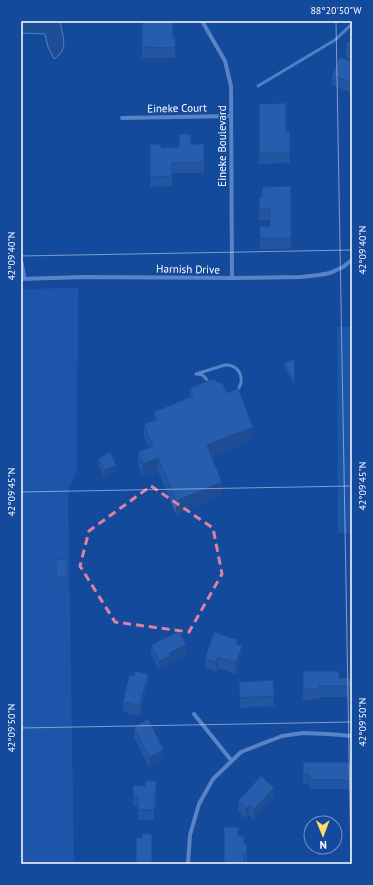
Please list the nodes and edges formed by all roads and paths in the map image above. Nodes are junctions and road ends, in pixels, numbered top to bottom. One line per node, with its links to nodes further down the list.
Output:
1 (202, 21): 2 (street, Eineke Boulevard)
2 (231, 116): 3 (street, Eineke Court); 6 (street, Eineke Boulevard)
3 (122, 118)
4 (21, 257): 7 (lane)
5 (352, 260): 6 (street, Harnish Drive)
6 (232, 278): 7 (street, Harnish Drive)
7 (23, 279)
8 (196, 374): 8 (lane)
9 (194, 714): 11 (street)
10 (352, 736): 11 (street)
11 (231, 760): 12 (street)
12 (188, 864)

